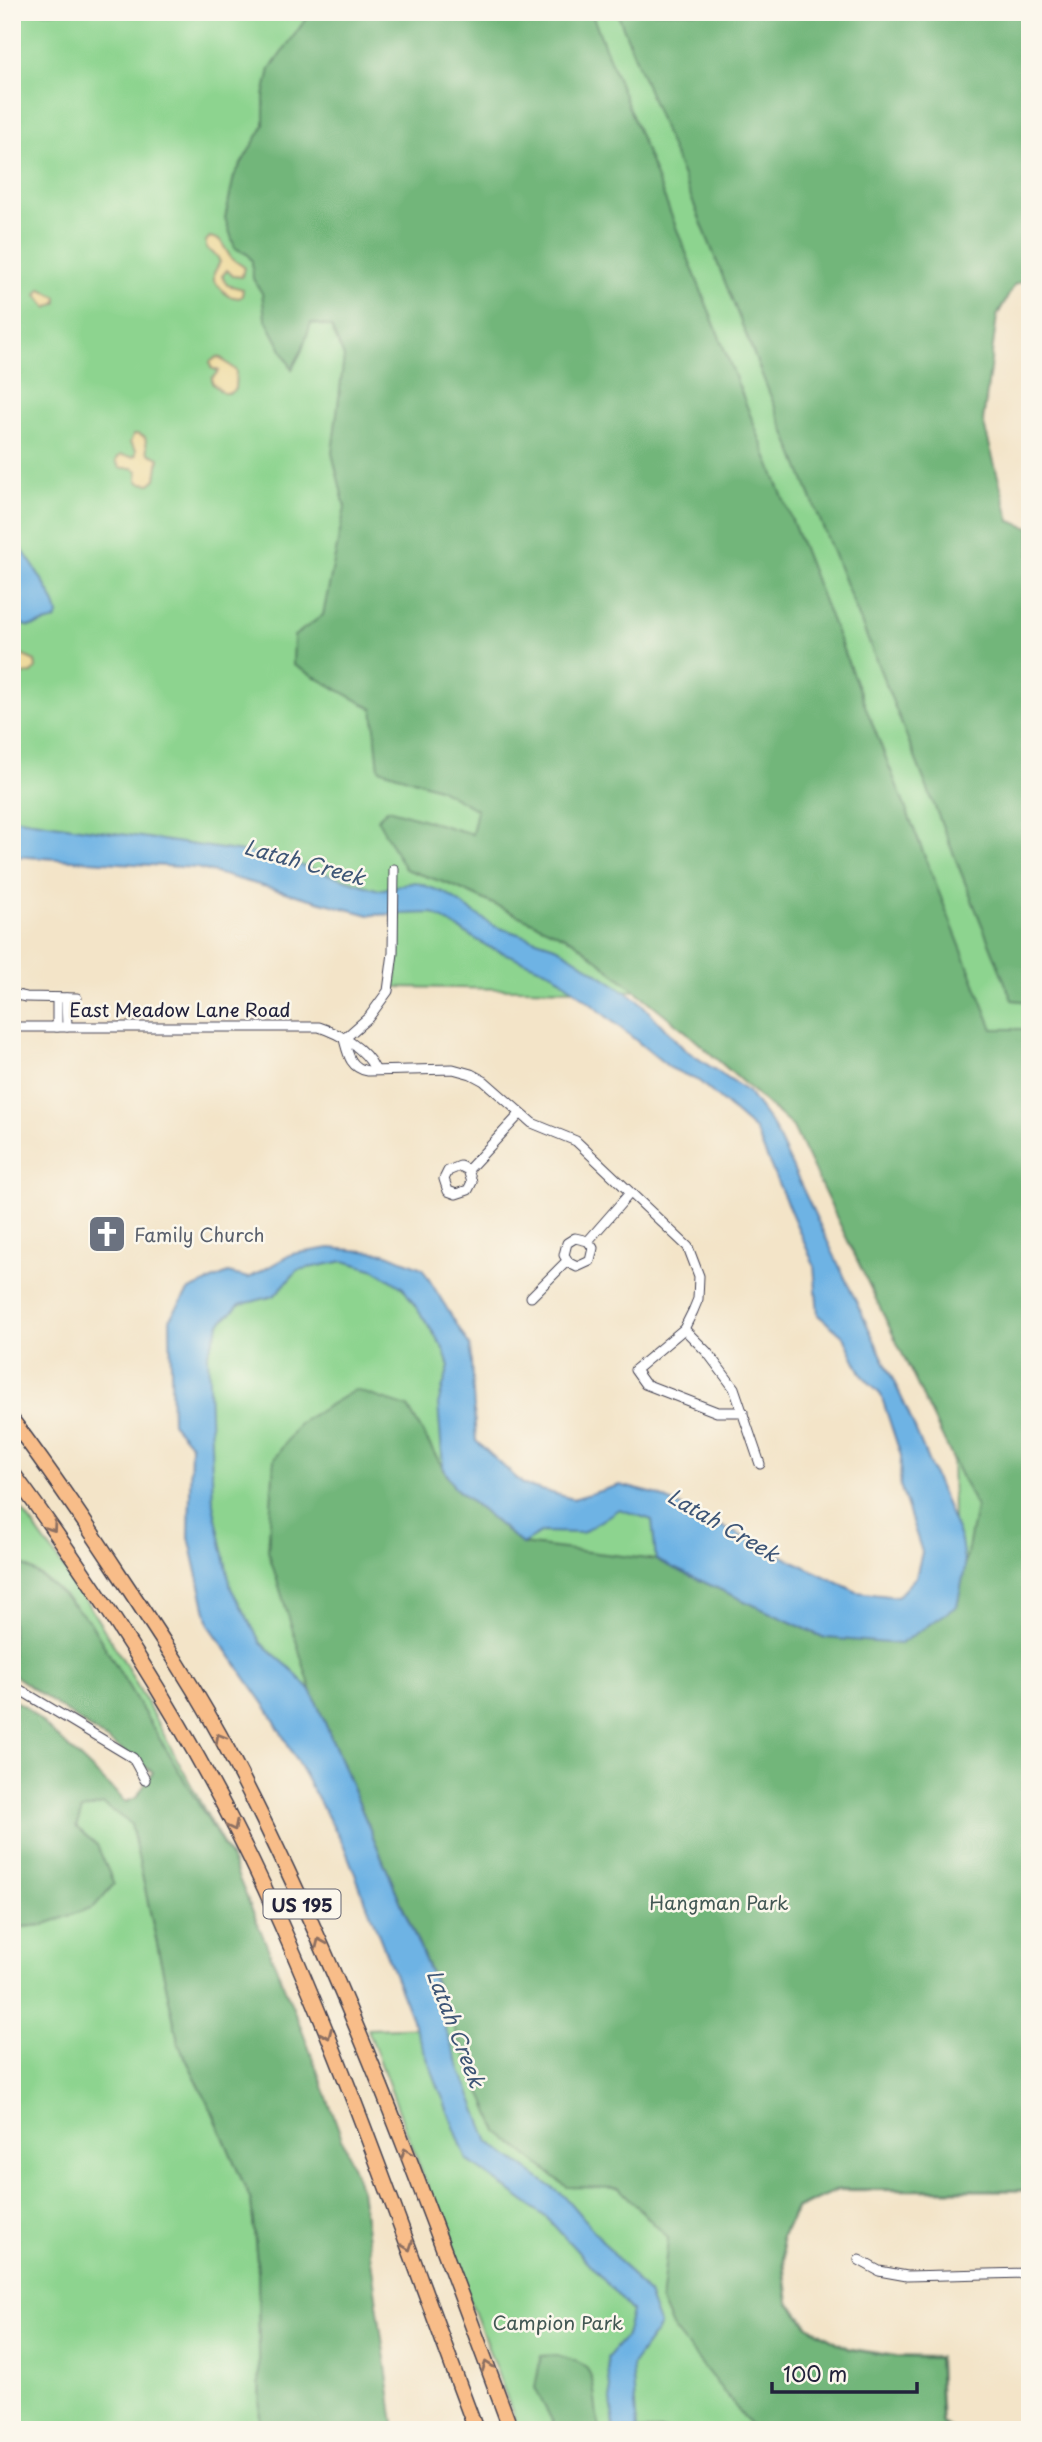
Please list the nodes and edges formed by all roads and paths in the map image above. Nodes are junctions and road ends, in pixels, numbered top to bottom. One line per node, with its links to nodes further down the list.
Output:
1 (394, 869): 7 (street)
2 (12, 995): 3 (street)
3 (61, 998): 4 (street); 6 (street)
4 (77, 998)
5 (12, 1027): 6 (street, East Meadow Lane Road)
6 (62, 1027): 7 (street, East Meadow Lane Road)
7 (344, 1039): 8 (street); 8 (street)
8 (375, 1069): 9 (street)
9 (520, 1114): 10 (street); 11 (street)
10 (468, 1170)
11 (630, 1193): 12 (street); 15 (street)
12 (588, 1241): 13 (street); 13 (street)
13 (567, 1261): 14 (street)
14 (531, 1297)
15 (684, 1329): 16 (street); 16 (street)
16 (743, 1412): 18 (street)
17 (12, 1420): 25 (highway, US 195, one-way to 17)
18 (760, 1464)
19 (12, 1472): 24 (highway, US 195, one-way to 24)
20 (12, 1685): 21 (street)
21 (145, 1780)
22 (859, 2260): 23 (street)
23 (1030, 2273)
24 (476, 2430)
25 (510, 2430)

